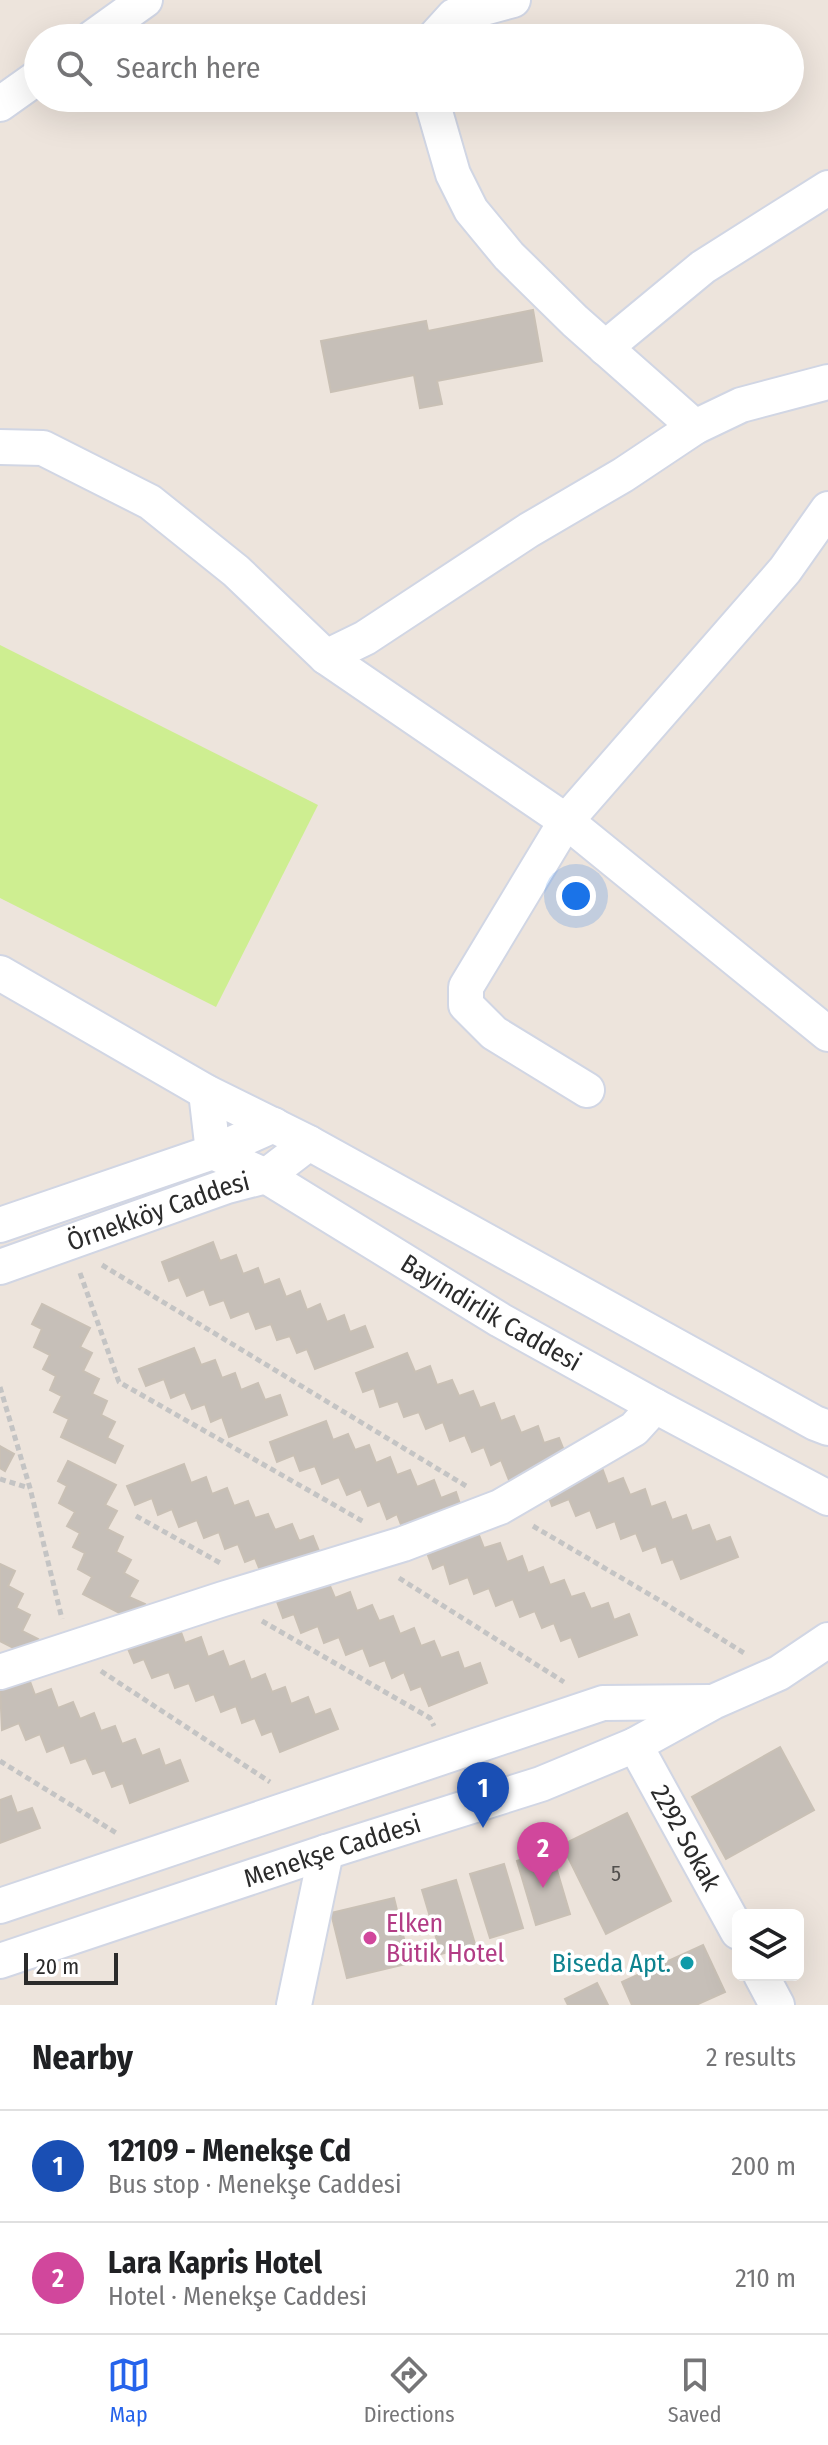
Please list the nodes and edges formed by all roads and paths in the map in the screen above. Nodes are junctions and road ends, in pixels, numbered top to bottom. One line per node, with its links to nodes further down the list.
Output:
1 (145, 0): 3 (street)
2 (513, 0): 4 (street)
3 (112, 24)
4 (447, 24)
5 (24, 87): 6 (street)
6 (0, 104)
7 (435, 112): 9 (street)
8 (828, 188): 9 (street)
9 (605, 348): 11 (street)
10 (828, 382): 11 (street)
11 (695, 427): 14 (street)
12 (0, 447): 14 (street)
13 (828, 509): 15 (street)
14 (326, 657): 15 (street)
15 (566, 821): 17 (street); 18 (street)
16 (0, 973): 19 (street)
17 (828, 1034)
18 (587, 1090)
19 (206, 1092): 20 (street); 22 (street)
20 (274, 1125): 21 (street); 22 (street, Örnekköy Caddesi)
21 (309, 1143): 23 (street, Örnekköy Caddesi); 28 (street)
22 (213, 1152): 23 (street, Bayindirlik Caddesi); 24 (street, Örnekköy Caddesi)
23 (266, 1176): 25 (street, Örnekköy Caddesi); 27 (street, Bayindirlik Caddesi)
24 (0, 1225)
25 (59, 1246): 26 (street, Örnekköy Caddesi); 32 (path); 34 (path)
26 (0, 1267)
27 (655, 1406): 31 (street, Bayindirlik Caddesi); 32 (street)
28 (828, 1428)
29 (0, 1479): 30 (path)
30 (30, 1488)
31 (828, 1498)
32 (500, 1507): 34 (street); 40 (path)
33 (136, 1516): 36 (path)
34 (403, 1544): 35 (street)
35 (364, 1556): 36 (street); 42 (path)
36 (262, 1587): 37 (street)
37 (223, 1599): 39 (street); 44 (path)
38 (828, 1640): 40 (street, Menekşe Caddesi)
39 (0, 1672)
40 (779, 1673): 41 (street, Menekşe Caddesi)
41 (713, 1702): 42 (street); 43 (street, Menekşe Caddesi)
42 (603, 1703): 44 (street)
43 (635, 1745): 46 (street, Menekşe Caddesi); 49 (street, 2292 Sokak)
44 (452, 1754): 47 (street)
45 (0, 1761): 47 (path)
46 (326, 1852): 50 (street, Menekşe Caddesi); 52 (street)
47 (152, 1855): 48 (street)
48 (0, 1906)
49 (732, 1921)
50 (0, 1961)
51 (764, 1981): 53 (street)
52 (294, 2005)
53 (777, 2005)

